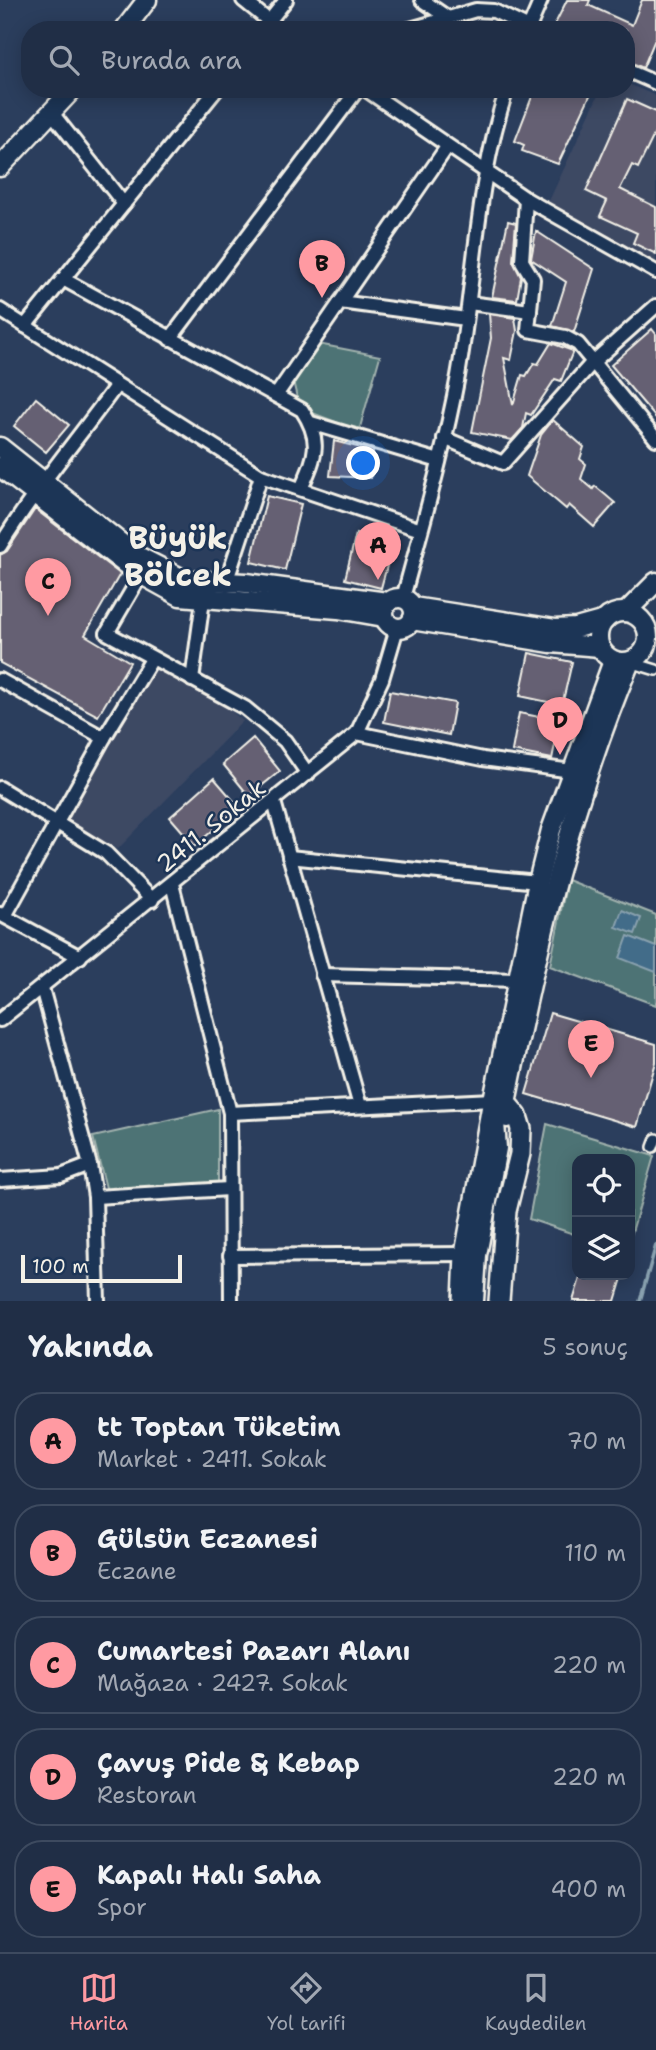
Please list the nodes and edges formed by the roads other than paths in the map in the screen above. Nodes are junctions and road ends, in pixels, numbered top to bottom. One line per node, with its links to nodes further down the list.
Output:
1 (147, 0): 8 (main road)
2 (243, 0): 9 (street)
3 (286, 0): 10 (street)
4 (422, 0): 7 (street)
5 (541, 0): 13 (street)
6 (492, 5): 7 (street); 12 (street)
7 (448, 18): 11 (street)
8 (131, 21)
9 (261, 21)
10 (269, 21)
11 (438, 21)
12 (517, 21)
13 (533, 21)
14 (635, 74): 15 (street)
15 (656, 83)
16 (65, 98): 21 (main road)
17 (209, 98): 26 (street)
18 (351, 98): 36 (street)
19 (378, 98): 22 (street)
20 (505, 98): 24 (street, 2411. Sokak)
21 (52, 113): 23 (main road); 26 (street)
22 (447, 147): 24 (street); 29 (street)
23 (0, 167)
24 (486, 173): 25 (street); 30 (street, 2411. Sokak)
25 (526, 199): 27 (street); 33 (street)
26 (124, 204): 28 (street)
27 (656, 272)
28 (63, 279): 35 (street); 36 (street)
29 (340, 302): 34 (street); 39 (street)
30 (469, 303): 33 (street); 34 (street, 2411. Sokak)
31 (656, 306): 37 (street)
32 (0, 310): 35 (street)
33 (530, 311): 37 (street)
34 (466, 319): 41 (street, 2411. Sokak)
35 (25, 326): 38 (street)
36 (170, 339): 39 (street)
37 (592, 363): 41 (street); 42 (street)
38 (116, 386): 46 (street); 47 (street)
39 (277, 394): 40 (street)
40 (310, 423): 44 (street); 48 (street)
41 (444, 438): 44 (street, 2411. Sokak)
42 (656, 439)
43 (0, 447): 47 (main road)
44 (439, 461): 49 (street, 2411. Sokak)
45 (0, 467): 47 (main road)
46 (261, 476): 48 (street); 53 (street)
47 (38, 487): 50 (street); 51 (main road); 53 (main road)
48 (301, 489): 49 (street)
49 (421, 530): 55 (street, 2411. Sokak)
50 (0, 546)
51 (141, 575): 54 (main road); 60 (street)
52 (656, 582): 56 (main road)
53 (226, 583): 55 (main road)
54 (203, 600): 55 (main road); 64 (street)
55 (399, 612): 57 (main road); 59 (main road); 65 (street, 2411. Sokak)
56 (626, 612): 57 (main road); 58 (main road)
57 (604, 620): 59 (main road)
58 (652, 622): 61 (main road)
59 (600, 647): 61 (main road)
60 (152, 659): 64 (street); 66 (street)
61 (622, 661): 62 (street); 67 (main road); 82 (main road)
62 (656, 670)
63 (0, 680): 66 (street)
64 (192, 680): 68 (street)
65 (357, 733): 67 (street); 68 (street, 2411. Sokak)
66 (104, 738): 71 (street)
67 (572, 771): 73 (main road)
68 (308, 774): 70 (street, 2411. Sokak)
69 (0, 788): 71 (street)
70 (274, 802): 72 (street); 74 (street, 2411. Sokak)
71 (57, 823): 75 (street); 76 (street)
72 (289, 858): 73 (street); 78 (street)
73 (538, 882): 79 (main road)
74 (172, 884): 75 (street, 2411. Sokak); 84 (street)
75 (152, 900): 77 (street, 2411. Sokak)
76 (2, 915): 77 (street)
77 (80, 957): 80 (street, 2411. Sokak)
78 (322, 975): 79 (street); 83 (street)
79 (518, 980): 82 (main road)
80 (42, 988): 81 (street, 2411. Sokak); 85 (street)
81 (0, 1020)
82 (500, 1101): 83 (street); 89 (highway); 94 (main road); 95 (main road); 96 (highway)
83 (360, 1106): 84 (street)
84 (230, 1113): 87 (street)
85 (90, 1165): 86 (street); 88 (street)
86 (0, 1180)
87 (229, 1189): 88 (street); 90 (street)
88 (96, 1197): 91 (street)
89 (465, 1254): 90 (street); 93 (highway)
90 (230, 1256): 92 (street)
91 (98, 1301)
92 (231, 1301)
93 (463, 1301)
94 (474, 1301)
95 (484, 1301)
96 (499, 1301)

